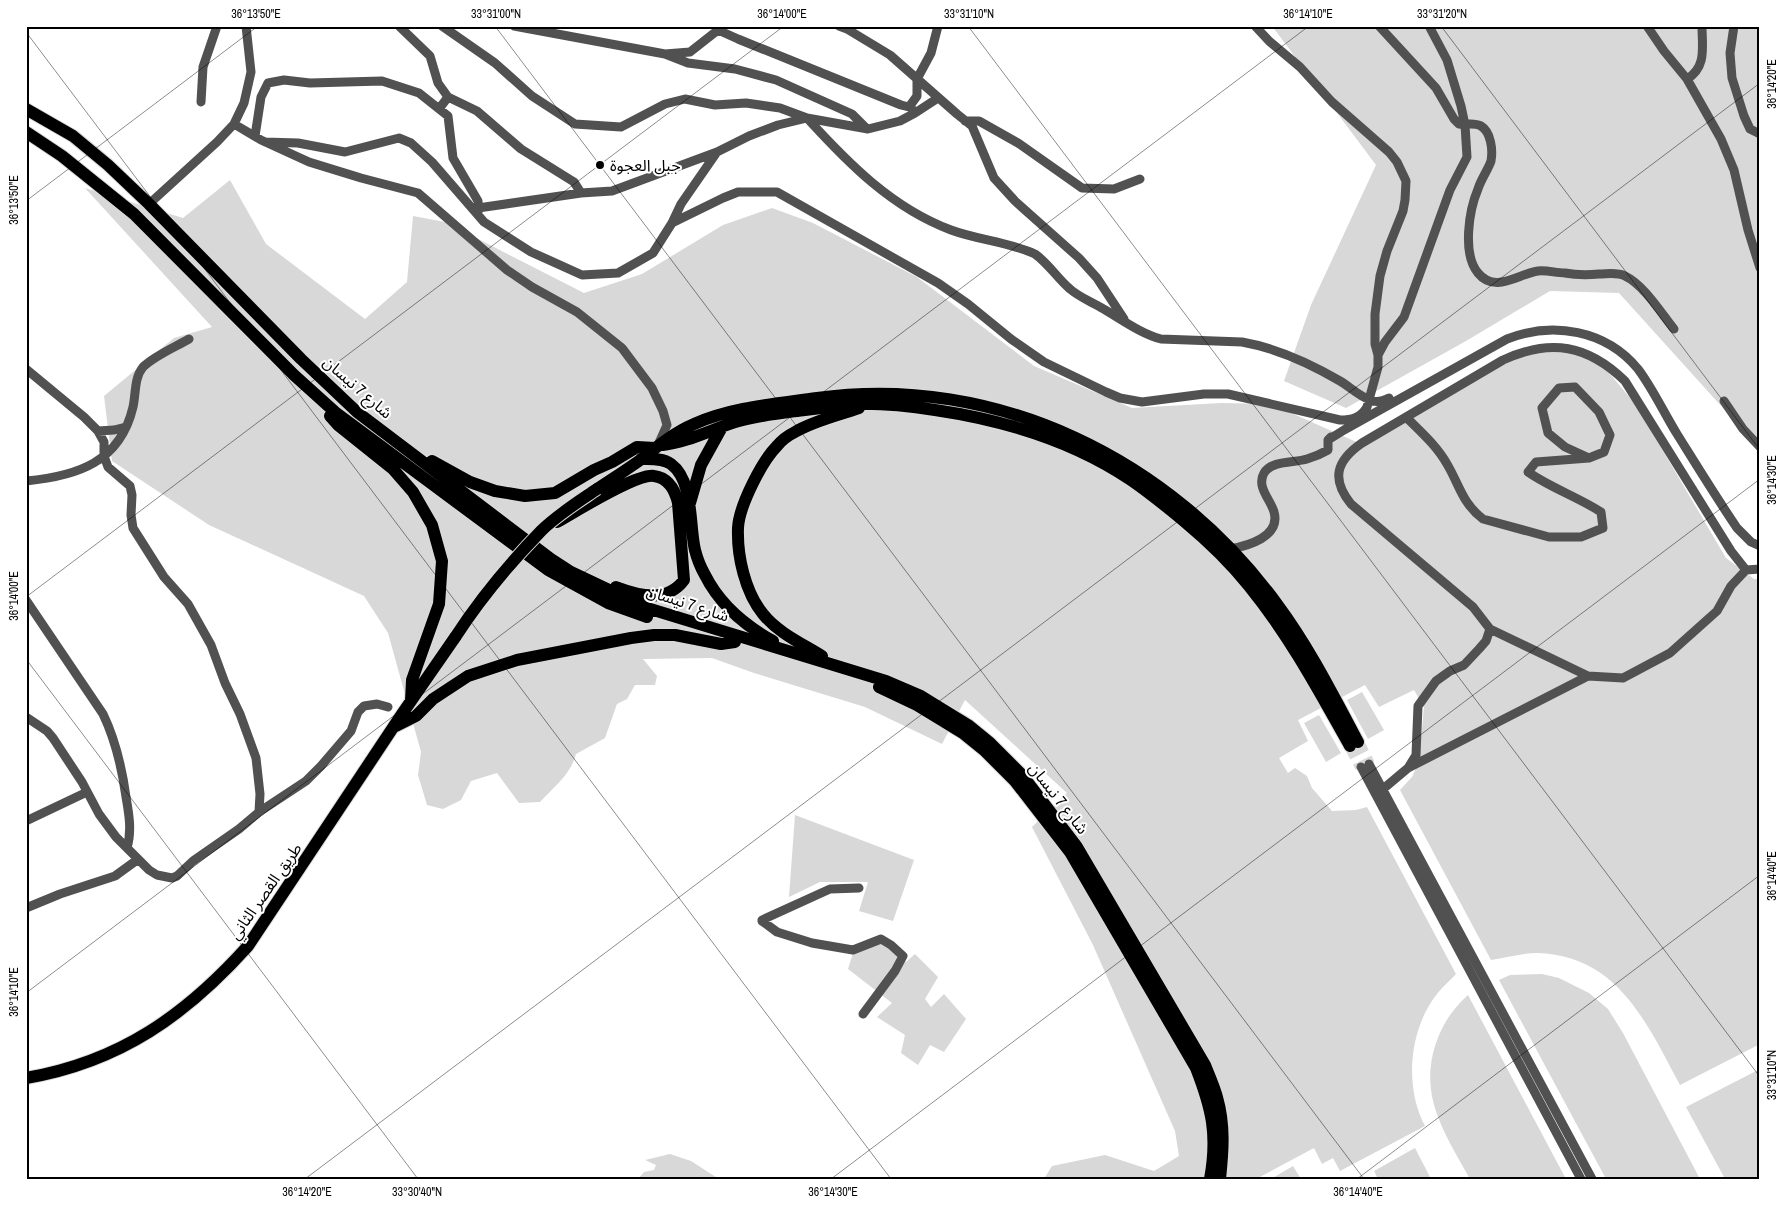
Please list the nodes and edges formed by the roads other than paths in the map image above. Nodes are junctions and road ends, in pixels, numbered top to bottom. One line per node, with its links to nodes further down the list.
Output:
1 (217, 26): 20 (street)
2 (399, 26): 18 (street)
3 (442, 26): 24 (street)
4 (514, 26): 15 (street)
5 (938, 26): 16 (street)
6 (1255, 26): 43 (street)
7 (1379, 26): 27 (street)
8 (1429, 26): 27 (street)
9 (1648, 26): 17 (street)
10 (1702, 26): 17 (street)
11 (1734, 26): 30 (street)
12 (248, 27): 26 (street)
13 (842, 27): 16 (street)
14 (718, 28): 15 (street); 23 (street)
15 (665, 54): 28 (street)
16 (918, 79): 19 (street); 23 (street)
17 (1687, 79): 39 (street)
18 (448, 97): 22 (street); 35 (street)
19 (938, 98): 23 (street); 25 (street)
20 (201, 102)
21 (26, 109): 36 (main road, شارع 7 نيسان)
22 (439, 109): 31 (street); 37 (street)
23 (912, 110): 28 (street)
24 (807, 118): 28 (street); 33 (street); 40 (street)
25 (965, 120): 34 (street); 40 (street)
26 (234, 124): 31 (street); 36 (street)
27 (1465, 125): 41 (street); 43 (street)
28 (868, 129)
29 (26, 132): 45 (main road, شارع 7 نيسان)
30 (1760, 132)
31 (255, 136): 32 (street)
32 (266, 142): 37 (street); 56 (street)
33 (717, 152): 35 (street); 38 (street)
34 (1140, 179)
35 (581, 193): 37 (street)
36 (149, 204): 58 (main road, شارع 7 نيسان)
37 (478, 211): 38 (street)
38 (672, 224): 51 (street)
39 (1760, 268)
40 (1125, 321): 47 (street)
41 (1674, 329)
42 (189, 339): 52 (street)
43 (1378, 356): 47 (street)
44 (26, 369): 54 (street)
45 (294, 375): 72 (main road, شارع 7 نيسان); 76 (main road)
46 (1389, 398): 47 (street)
47 (1369, 400): 51 (street)
48 (1724, 401): 57 (street)
49 (871, 404): 53 (main road); 66 (main road); 74 (main road)
50 (1406, 417): 60 (street); 68 (street); 71 (street)
51 (1340, 420): 55 (street)
52 (126, 427): 54 (street); 59 (street)
53 (722, 427): 56 (main road); 64 (main road)
54 (98, 431): 59 (street)
55 (1328, 440): 65 (street); 66 (street)
56 (657, 447): 58 (main road); 61 (main road); 66 (main road)
57 (1760, 447)
58 (412, 453): 69 (main road, شارع 7 نيسان)
59 (104, 456): 62 (street); 84 (street)
60 (1589, 458): 60 (street)
61 (641, 459): 63 (main road); 64 (main road)
62 (26, 481)
63 (598, 494): 69 (main road); 76 (main road, طريق القصر الثاني, bridge)
64 (689, 508): 73 (main road)
65 (1760, 546)
66 (1230, 549)
67 (1760, 569): 68 (street)
68 (1746, 570): 75 (street)
69 (571, 572): 73 (main road, شارع 7 نيسان)
70 (26, 600): 86 (street)
71 (1490, 629): 75 (street); 81 (street)
72 (735, 642): 79 (main road); 92 (main road, شارع 7 نيسان)
73 (792, 652): 74 (main road, شارع 7 نيسان)
74 (837, 666): 93 (main road, شارع 7 نيسان)
75 (1588, 676): 81 (street)
76 (411, 702): 79 (main road, طريق القصر الثاني)
77 (388, 707): 84 (street)
78 (26, 717): 82 (street)
79 (393, 728): 91 (main road, طريق القصر الثاني)
80 (1365, 765): 83 (street)
81 (1408, 768): 83 (street)
82 (87, 792): 85 (street); 86 (street)
83 (1380, 793): 94 (street); 95 (street)
84 (259, 812): 87 (street)
85 (26, 821)
86 (128, 848): 87 (street)
87 (137, 860): 89 (street)
88 (859, 888): 90 (street)
89 (26, 908)
90 (863, 1014)
91 (26, 1078)
92 (1210, 1179)
93 (1220, 1179)
94 (1581, 1179)
95 (1592, 1179)

